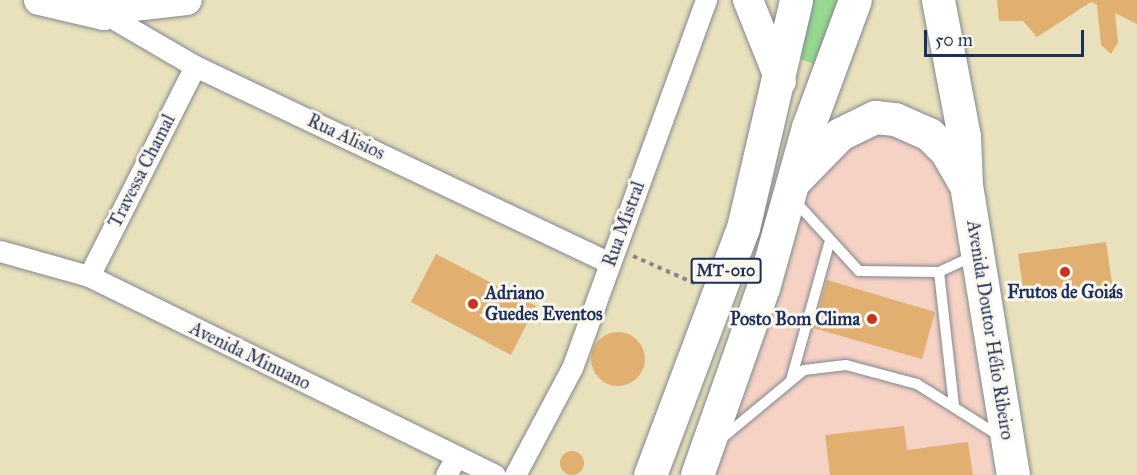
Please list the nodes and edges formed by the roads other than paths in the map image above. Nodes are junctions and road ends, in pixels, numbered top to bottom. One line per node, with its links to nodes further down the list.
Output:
1 (39, 0): 8 (street)
2 (187, 0): 8 (street)
3 (706, 0): 16 (street, Rua Mistral)
4 (748, 0): 10 (street)
5 (796, 0): 10 (main road, MT-010)
6 (855, 0): 12 (main road)
7 (938, 0): 11 (main road, Avenida Doutor Hélio Ribeiro)
8 (102, 6): 9 (street, Rua Alisios)
9 (195, 66): 16 (street, Rua Alisios); 18 (street, Travessa Chamal)
10 (781, 82): 26 (main road, MT-010)
11 (966, 185): 12 (main road, MT-010); 15 (main road, Avenida Doutor Hélio Ribeiro)
12 (791, 189): 13 (lane); 22 (main road, MT-010)
13 (829, 244): 17 (lane); 19 (lane)
14 (0, 251): 18 (street, Avenida Minuano)
15 (978, 253): 17 (lane); 21 (main road, Avenida Doutor Hélio Ribeiro)
16 (613, 256): 25 (street, Rua Mistral)
17 (939, 272): 20 (lane)
18 (89, 276): 23 (street, Avenida Minuano)
19 (791, 380): 20 (lane); 22 (lane)
20 (954, 406): 21 (lane)
21 (1008, 442): 27 (main road, Avenida Doutor Hélio Ribeiro)
22 (702, 463)
23 (451, 466): 24 (street, Avenida Minuano)
24 (495, 475)
25 (515, 475)
26 (650, 475)
27 (1013, 475)

